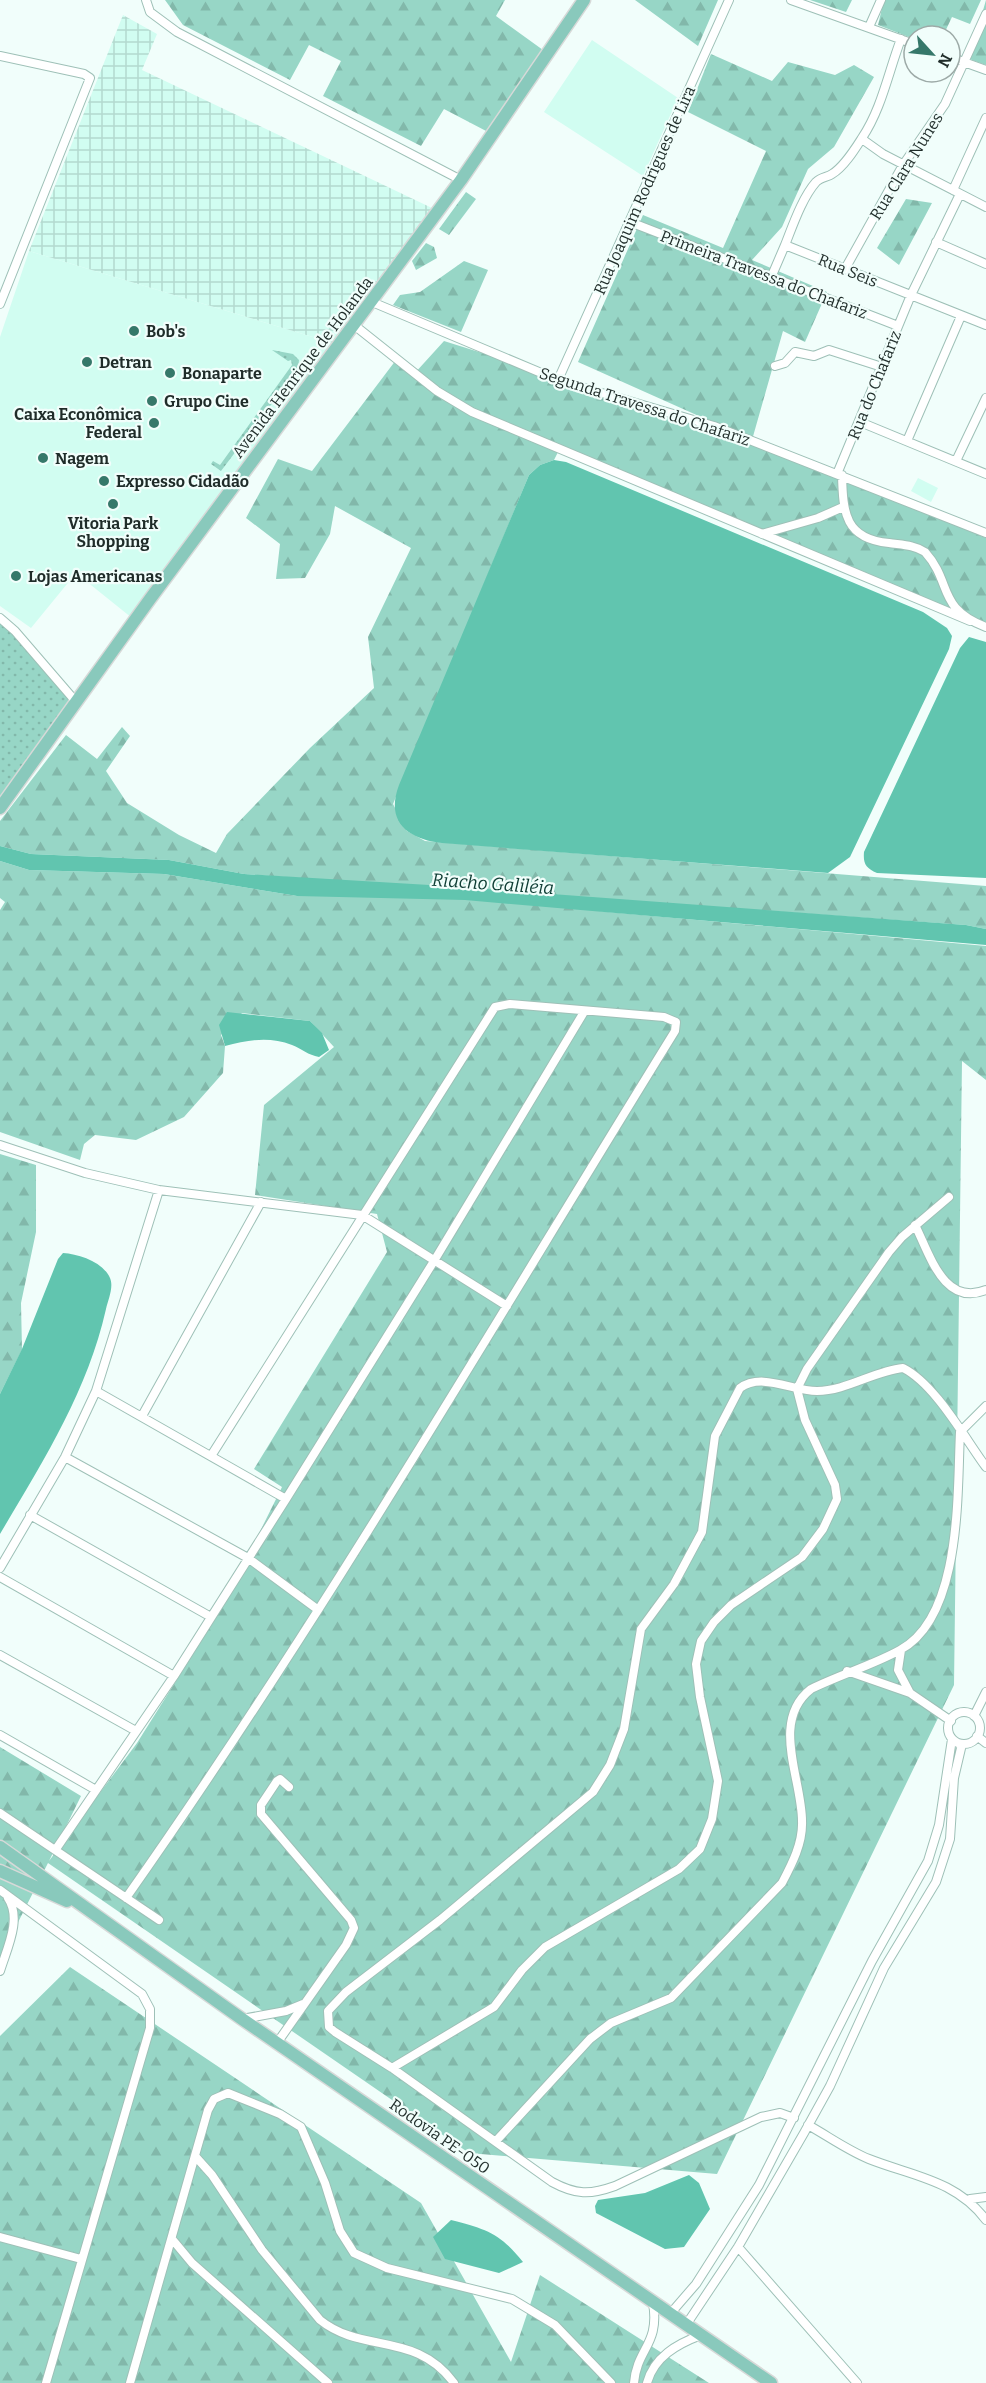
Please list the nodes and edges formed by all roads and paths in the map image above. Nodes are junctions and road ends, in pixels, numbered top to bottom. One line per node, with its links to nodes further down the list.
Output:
1 (146, 0): 15 (street)
2 (584, 0): 15 (main road, Avenida Henrique de Holanda)
3 (729, 0): 18 (street, Rua Joaquim Rodrigues de Lira)
4 (791, 0): 7 (street)
5 (881, 0): 7 (street)
6 (986, 14): 10 (street, Rua Clara Nunes)
7 (869, 27): 8 (street)
8 (901, 39): 13 (street)
9 (0, 56): 26 (street)
10 (964, 62): 11 (street); 14 (street, Rua Clara Nunes)
11 (986, 70)
12 (986, 118): 16 (street, Rua do Chafariz)
13 (862, 139): 14 (street); 20 (street)
14 (903, 165): 16 (street); 22 (street, Rua Clara Nunes)
15 (460, 180): 25 (main road, Avenida Henrique de Holanda)
16 (957, 192): 17 (street); 19 (street, Rua do Chafariz)
17 (986, 207)
18 (630, 222): 30 (street, Primeira Travessa do Chafariz); 33 (street, Rua Joaquim Rodrigues de Lira)
19 (936, 242): 21 (street); 24 (street, Rua do Chafariz)
20 (785, 245): 22 (street, Rua Seis); 23 (street)
21 (986, 264)
22 (845, 269): 24 (street, Rua Seis)
23 (773, 273)
24 (911, 295): 27 (street, Rua Seis); 30 (street, Rua do Chafariz)
25 (372, 302): 28 (main road, Avenida Henrique de Holanda); 33 (street, Segunda Travessa do Chafariz)
26 (0, 304)
27 (961, 316): 29 (street, Rua Seis); 36 (street)
28 (354, 325): 42 (street); 46 (main road, Avenida Henrique de Holanda)
29 (986, 325)
30 (898, 326): 32 (street, Rua do Chafariz)
31 (775, 366): 32 (street)
32 (882, 367): 35 (street, Rua do Chafariz)
33 (558, 380): 39 (street, Segunda Travessa do Chafariz)
34 (986, 398): 37 (street)
35 (860, 422): 36 (street); 39 (street, Rua do Chafariz)
36 (907, 441): 37 (street)
37 (956, 461): 38 (street)
38 (986, 474)
39 (839, 475): 40 (street); 41 (street, Segunda Travessa do Chafariz)
40 (843, 507): 42 (street); 44 (street)
41 (986, 533)
42 (762, 534): 44 (street)
43 (0, 618): 46 (street)
44 (970, 621): 45 (street)
45 (986, 627)
46 (77, 703): 47 (main road, Avenida Henrique de Holanda)
47 (0, 808)
48 (584, 1012): 53 (street); 55 (street); 57 (street)
49 (0, 1145): 50 (street)
50 (159, 1190): 52 (street); 59 (street)
51 (949, 1197): 54 (street)
52 (261, 1202): 53 (street); 61 (street)
53 (362, 1215): 55 (street); 63 (street)
54 (915, 1226): 56 (street); 58 (street)
55 (434, 1261): 57 (street); 66 (street)
56 (986, 1290)
57 (507, 1306): 71 (street)
58 (797, 1389): 62 (street); 101 (street); 101 (street)
59 (96, 1391): 61 (street); 64 (street)
60 (986, 1406): 62 (street)
61 (142, 1416): 63 (street)
62 (960, 1432): 65 (street); 73 (street)
63 (211, 1456): 66 (street)
64 (65, 1457): 67 (street); 68 (street)
65 (986, 1467)
66 (286, 1499): 68 (street)
67 (30, 1515): 69 (street); 72 (street)
68 (248, 1558): 71 (street); 72 (street)
69 (0, 1568)
70 (0, 1576): 76 (street)
71 (317, 1608): 94 (street)
72 (211, 1617): 76 (street)
73 (901, 1650): 75 (street); 78 (street)
74 (0, 1655): 81 (street)
75 (848, 1671): 78 (street); 108 (street)
76 (174, 1676): 81 (street)
77 (986, 1692): 79 (street)
78 (910, 1693): 80 (street)
79 (974, 1716): 80 (street); 83 (street)
80 (951, 1721): 84 (street)
81 (136, 1731): 88 (street)
82 (0, 1735): 88 (street)
83 (978, 1736): 85 (street); 86 (street)
84 (952, 1739): 86 (street); 102 (street)
85 (986, 1743)
86 (962, 1744): 103 (street)
87 (289, 1787): 98 (street)
88 (96, 1790): 91 (street)
89 (0, 1813): 91 (street)
90 (0, 1847): 95 (main road, Rodovia PE-050)
91 (56, 1850): 94 (street)
92 (0, 1871): 95 (main road, Rodovia PE-050)
93 (3, 1892): 97 (street); 117 (street)
94 (126, 1898): 96 (street)
95 (93, 1912): 99 (main road, Rodovia PE-050)
96 (159, 1920)
97 (0, 1971)
98 (304, 2004): 99 (street); 100 (street)
99 (242, 2019): 100 (main road, Rodovia PE-050)
100 (277, 2043): 121 (main road, Rodovia PE-050)
101 (392, 2068): 108 (street)
102 (798, 2110): 103 (street); 104 (street)
103 (813, 2117): 105 (street)
104 (794, 2118): 106 (street); 108 (street)
105 (808, 2125): 107 (street); 111 (street)
106 (791, 2127): 107 (street); 116 (street)
107 (804, 2133): 115 (street)
108 (496, 2141)
109 (195, 2156): 114 (street); 130 (street); 131 (street)
110 (986, 2197): 111 (street)
111 (970, 2199): 112 (street)
112 (986, 2220)
113 (0, 2237): 117 (street)
114 (172, 2239): 128 (street); 129 (street)
115 (738, 2247): 118 (street); 135 (street)
116 (718, 2251): 118 (street); 119 (street)
117 (81, 2259): 127 (street)
118 (730, 2260): 120 (street)
119 (696, 2284): 120 (street); 122 (street)
120 (708, 2292): 123 (street)
121 (653, 2303): 122 (main road, Rodovia PE-050); 125 (street)
122 (670, 2314): 123 (main road, Rodovia PE-050)
123 (686, 2325): 124 (main road, Rodovia PE-050)
124 (700, 2335): 126 (street); 134 (main road, Rodovia PE-050)
125 (647, 2349): 126 (street); 132 (street)
126 (660, 2359): 133 (street)
127 (46, 2383)
128 (130, 2383)
129 (328, 2383)
130 (454, 2383)
131 (611, 2383)
132 (634, 2383)
133 (647, 2383)
134 (771, 2383)
135 (857, 2383)

